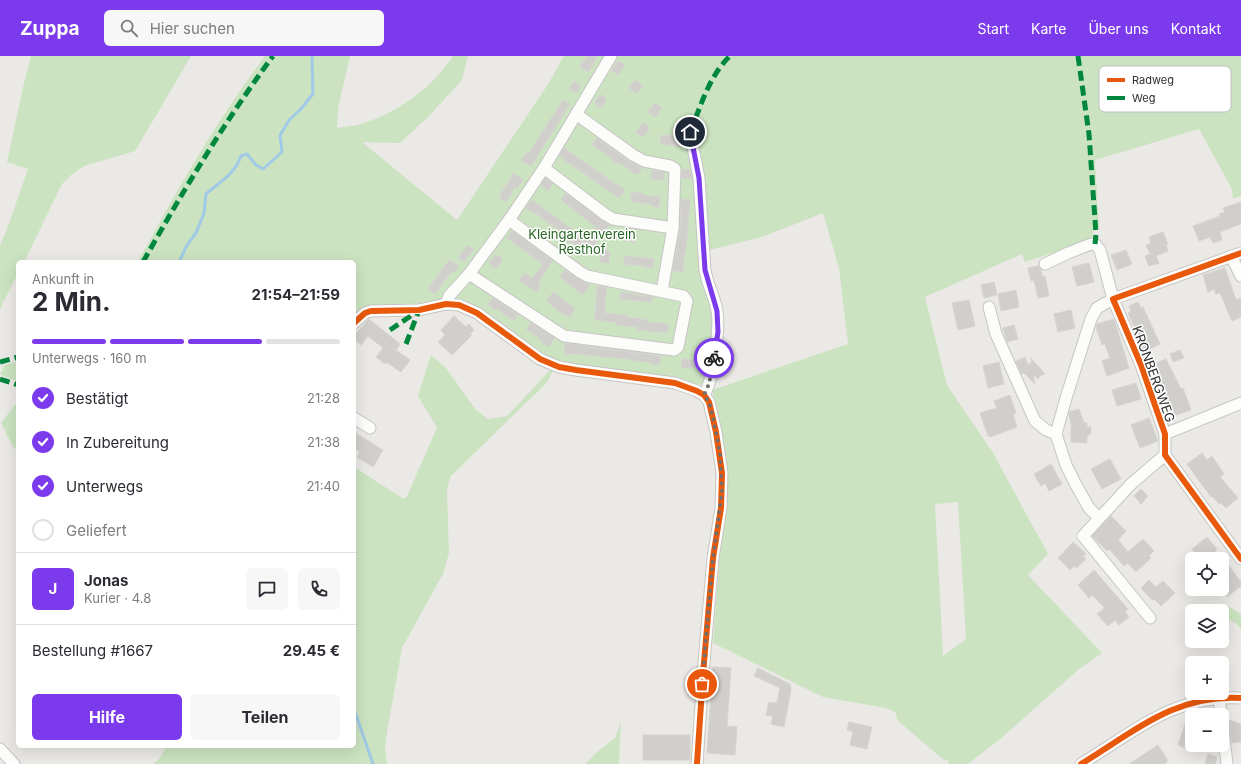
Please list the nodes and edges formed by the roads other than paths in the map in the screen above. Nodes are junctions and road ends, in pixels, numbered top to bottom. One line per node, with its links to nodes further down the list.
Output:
1 (611, 56): 2 (street)
2 (576, 114): 4 (street); 6 (street)
3 (690, 132): 16 (street)
4 (544, 168): 5 (street); 6 (street)
5 (509, 220): 9 (street); 11 (street)
6 (673, 228): 11 (street)
7 (1236, 255): 10 (street); 12 (street)
8 (1045, 264): 12 (street, KRONBERGWEG)
9 (469, 274): 11 (street); 13 (street)
10 (1241, 276)
11 (662, 291)
12 (1113, 299): 20 (street); 21 (street, KRONBERGWEG)
13 (446, 304): 15 (street); 16 (street)
14 (989, 307): 20 (street)
15 (356, 321)
16 (704, 395): 32 (street)
17 (1241, 403): 21 (street, KRONBERGWEG)
18 (356, 419): 19 (street)
19 (370, 428)
20 (1056, 434): 23 (street)
21 (1165, 434): 22 (street, KRONBERGWEG)
22 (1165, 455): 23 (street); 24 (street)
23 (1099, 518): 25 (street)
24 (1241, 559)
25 (1150, 618)
26 (1229, 698): 27 (street)
27 (1241, 698)
28 (1207, 700): 33 (street)
29 (0, 749): 31 (street)
30 (1226, 752): 34 (street)
31 (14, 764)
32 (697, 764)
33 (1081, 764)
34 (1228, 764)

